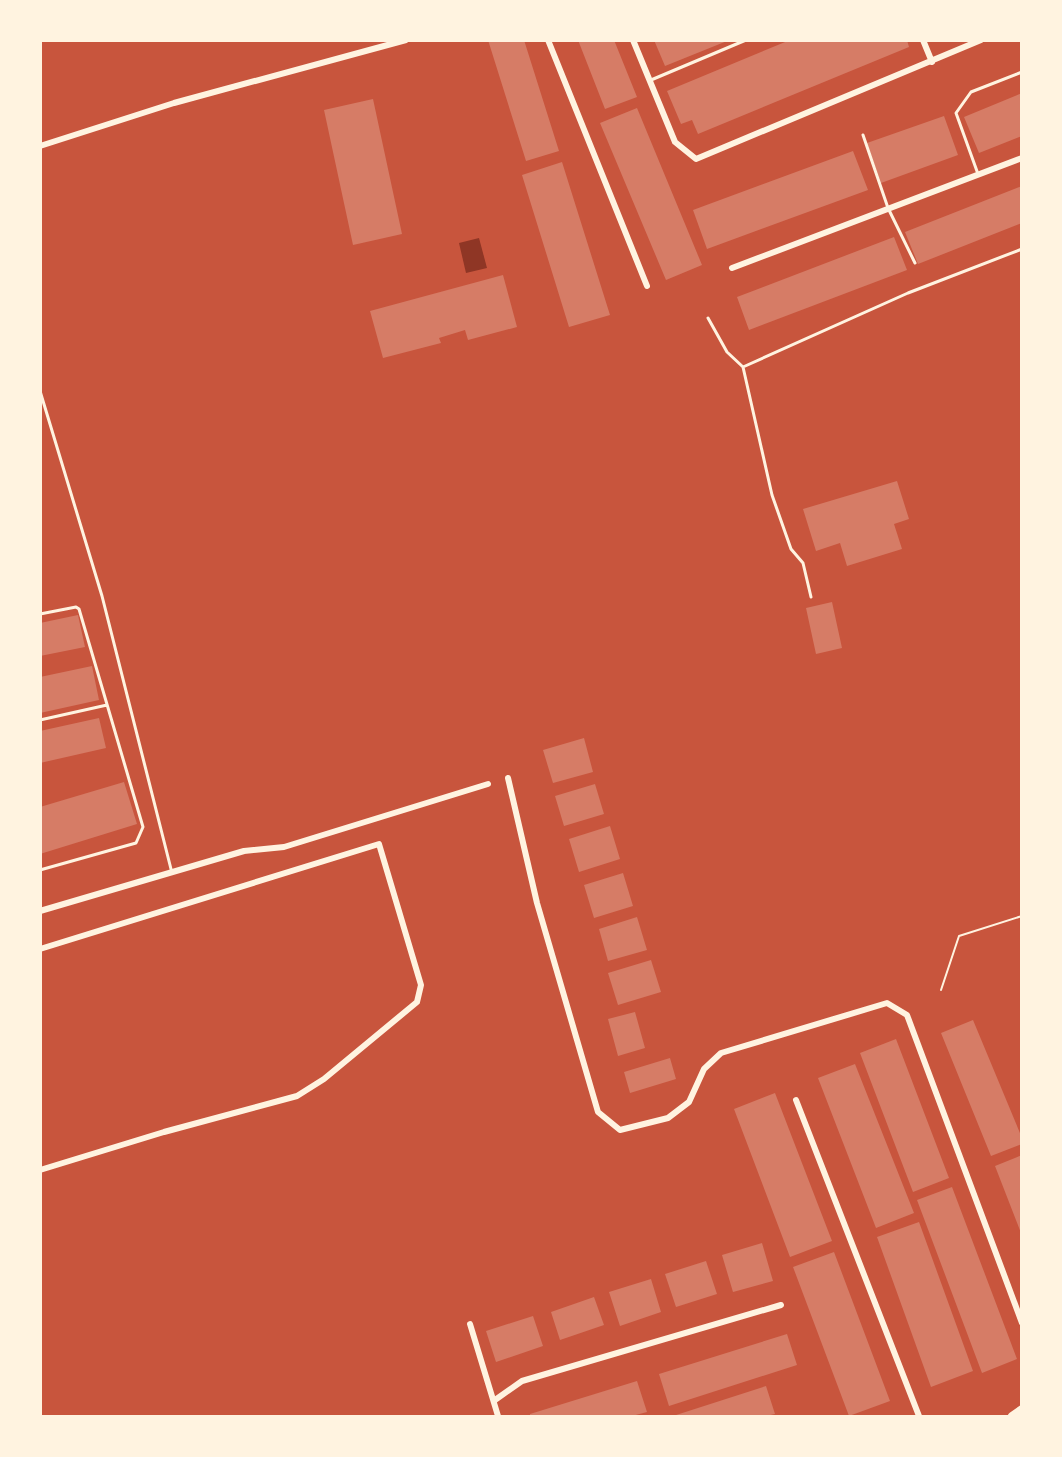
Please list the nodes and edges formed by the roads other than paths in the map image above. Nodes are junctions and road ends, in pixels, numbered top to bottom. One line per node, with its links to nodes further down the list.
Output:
1 (406, 40): 11 (street)
2 (548, 40): 18 (street)
3 (633, 40): 9 (street)
4 (746, 40): 9 (lane)
5 (923, 40): 7 (street)
6 (981, 40): 7 (street)
7 (932, 62): 9 (street)
8 (1022, 72): 13 (lane)
9 (649, 80)
10 (863, 135): 14 (lane)
11 (40, 146)
12 (1022, 158): 13 (street)
13 (978, 174): 14 (street)
14 (888, 208): 16 (lane); 17 (street)
15 (1022, 249): 20 (lane)
16 (915, 263)
17 (732, 268)
18 (647, 286)
19 (708, 318): 20 (lane)
20 (743, 367): 22 (lane)
21 (40, 391): 29 (lane)
22 (811, 597)
23 (40, 614): 24 (lane)
24 (107, 705): 25 (lane); 28 (lane)
25 (40, 720)
26 (508, 778): 35 (street)
27 (488, 784): 29 (street)
28 (40, 870)
29 (172, 873): 30 (street)
30 (40, 911)
31 (40, 949): 33 (street)
32 (796, 1100): 40 (street)
33 (40, 1170)
34 (781, 1305): 37 (street)
35 (1022, 1323)
36 (470, 1324): 37 (street)
37 (495, 1400): 39 (street)
38 (1022, 1409): 41 (street)
39 (498, 1416)
40 (920, 1416)
41 (1012, 1416)

